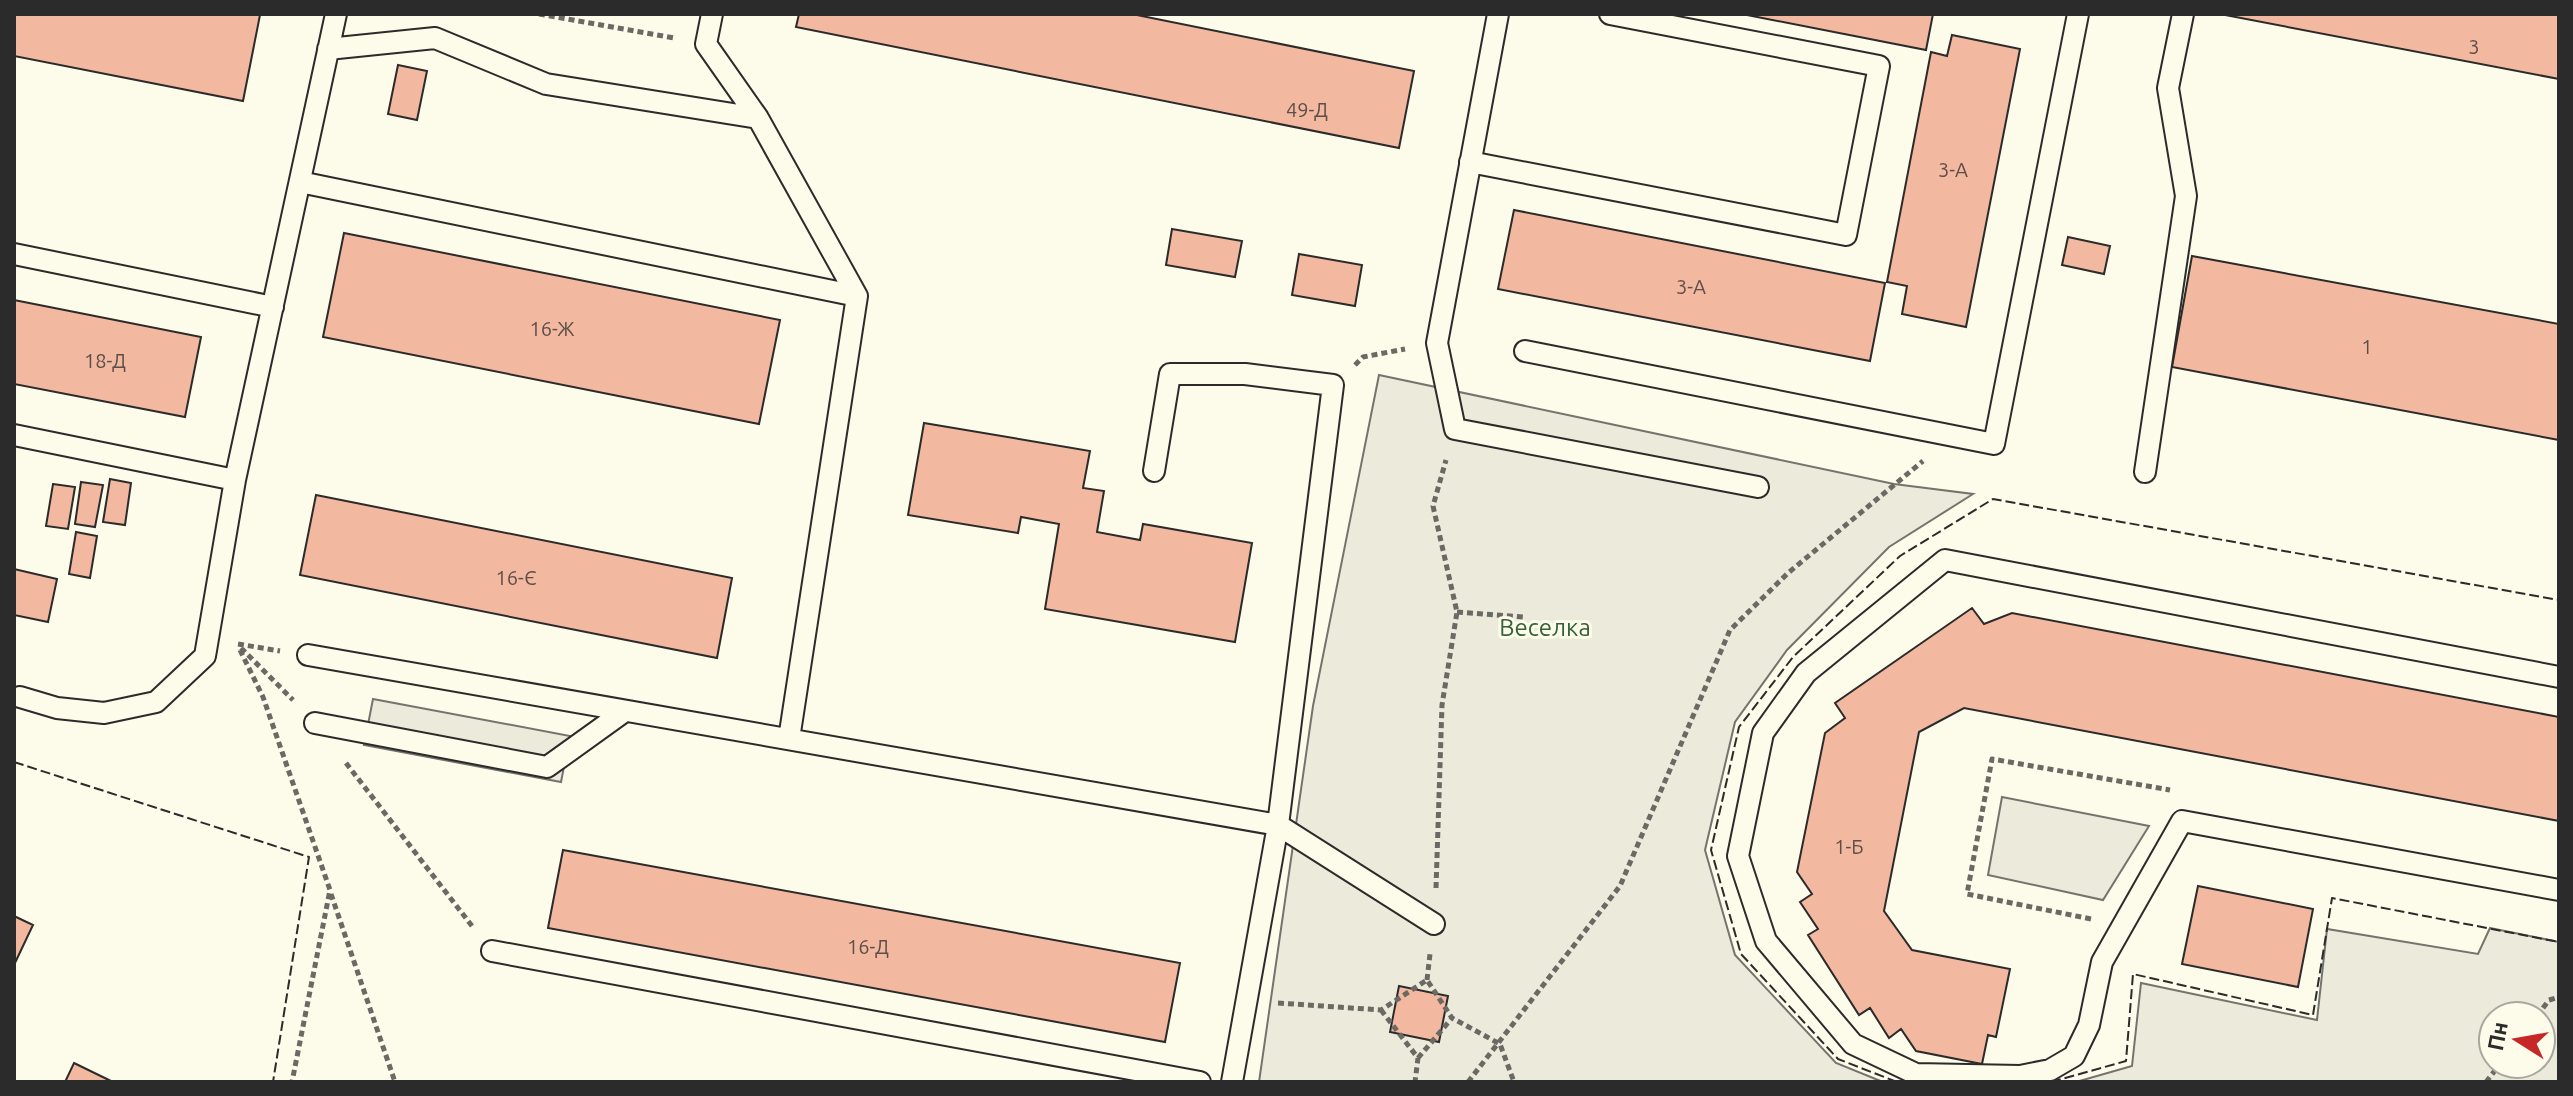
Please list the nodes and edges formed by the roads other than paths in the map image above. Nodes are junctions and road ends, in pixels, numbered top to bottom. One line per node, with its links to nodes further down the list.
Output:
1 (336, 14): 7 (lane)
2 (712, 14): 8 (lane)
3 (1498, 14): 9 (lane)
4 (1610, 14): 9 (lane)
5 (2078, 14): 14 (lane)
6 (2183, 14): 17 (lane)
7 (328, 49): 8 (lane); 10 (lane)
8 (758, 118): 12 (lane)
9 (1470, 162): 19 (lane)
10 (300, 182): 12 (lane); 13 (lane)
11 (14, 254): 13 (lane)
12 (857, 296): 25 (lane)
13 (273, 307): 18 (lane)
14 (1525, 351)
15 (14, 435): 18 (lane)
16 (1154, 471): 26 (lane)
17 (2145, 472)
18 (235, 480): 22 (lane)
19 (1758, 487)
20 (308, 655): 23 (lane)
21 (2559, 677): 27 (lane)
22 (20, 697)
23 (625, 711): 24 (lane); 25 (lane)
24 (315, 723)
25 (789, 739): 26 (lane)
26 (1278, 825): 28 (lane); 31 (lane)
27 (2559, 890)
28 (1434, 924)
29 (492, 951): 30 (lane)
30 (1200, 1082)
31 (1232, 1082)

